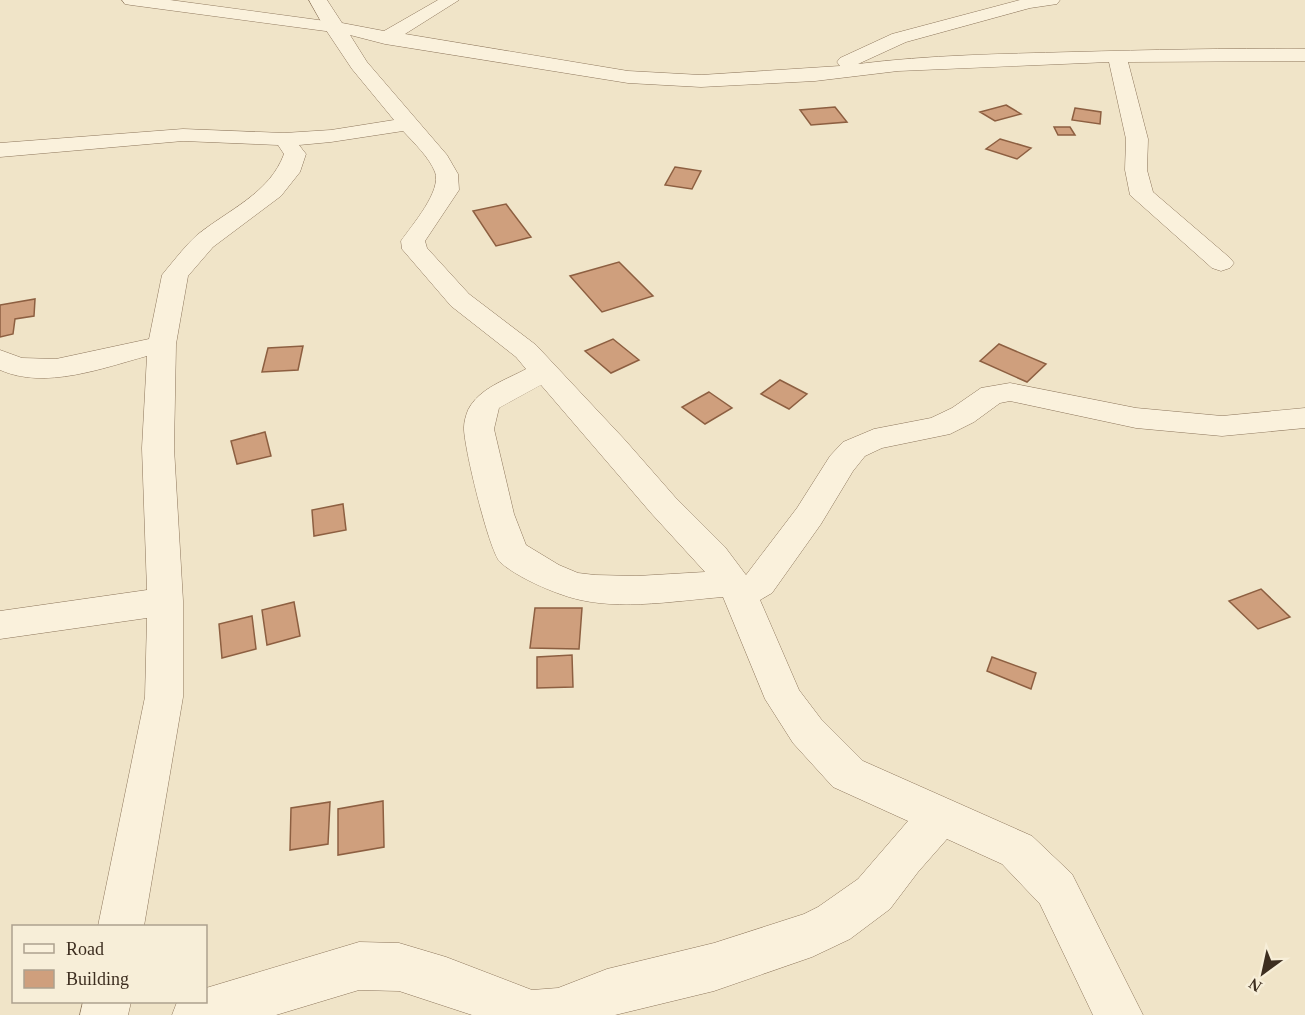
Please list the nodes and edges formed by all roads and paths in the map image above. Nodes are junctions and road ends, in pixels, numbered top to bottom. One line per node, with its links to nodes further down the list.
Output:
1 (131, 0): 4 (street)
2 (450, 0): 5 (street)
3 (1051, 0): 8 (street)
4 (326, 14): 5 (street); 9 (street)
5 (385, 38): 8 (street)
6 (1305, 55): 7 (street)
7 (1117, 57): 8 (street); 12 (street)
8 (815, 75)
9 (408, 124): 10 (street); 15 (street)
10 (284, 139): 11 (street); 13 (street)
11 (0, 150)
12 (1221, 263)
13 (162, 344): 14 (street); 18 (street)
14 (0, 360)
15 (544, 371): 17 (street); 17 (street)
16 (1305, 418): 17 (street)
17 (736, 589): 20 (street)
18 (165, 601): 19 (street); 21 (street)
19 (0, 625)
20 (941, 816): 22 (street); 23 (street)
21 (121, 925)
22 (196, 1015)
23 (1119, 1015)

